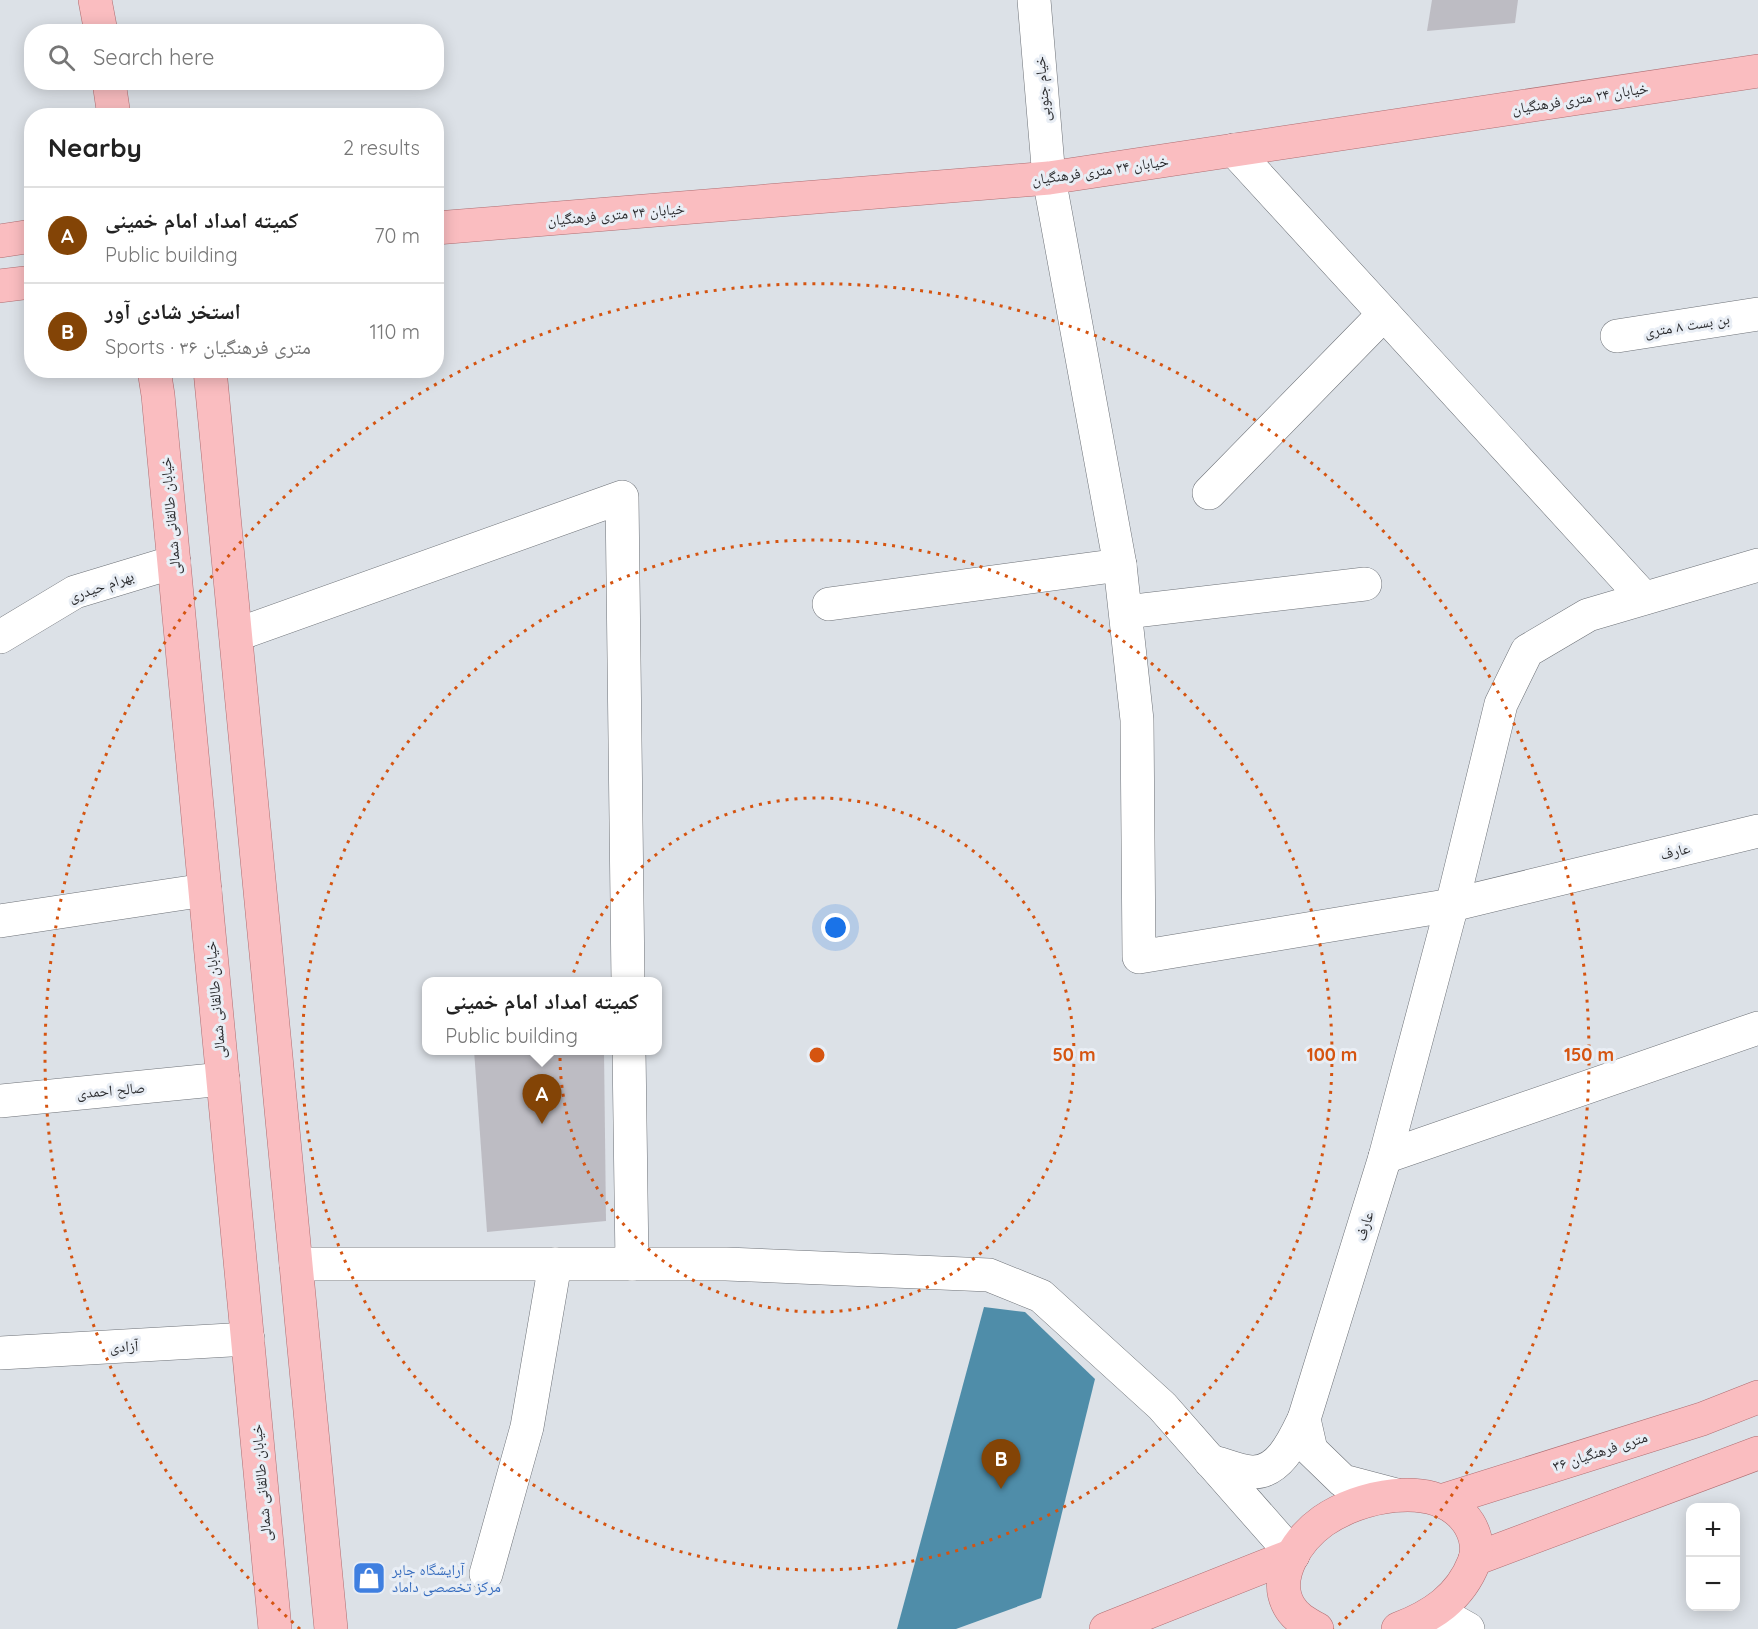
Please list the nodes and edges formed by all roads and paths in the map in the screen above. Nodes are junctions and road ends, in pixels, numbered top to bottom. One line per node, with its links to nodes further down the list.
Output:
1 (95, 0): 3 (main road)
2 (1034, 0): 8 (street, خیام جنوبی)
3 (100, 24)
4 (1758, 71): 7 (main road, خیابان ۲۴ متری فرهنگیان)
5 (110, 90): 6 (main road)
6 (113, 108)
7 (1234, 150): 8 (main road, خیابان ۲۴ متری فرهنگیان); 14 (street)
8 (1049, 178): 9 (main road, خیابان ۲۴ متری فرهنگیان); 21 (street, خیام جنوبی)
9 (444, 227)
10 (24, 237): 11 (main road)
11 (0, 241)
12 (24, 283): 13 (main road)
13 (0, 286)
14 (1384, 314): 19 (street); 24 (street)
15 (1758, 314): 16 (street, بن بست ۸ متری)
16 (1617, 336)
17 (155, 378): 20 (main road, خیابان طالقانی شمالی)
18 (211, 378): 27 (main road)
19 (1209, 493)
20 (174, 562): 28 (street, بهرام حیدری); 30 (main road, خیابان طالقانی شمالی)
21 (1120, 565): 25 (street); 26 (street, خیام جنوبی)
22 (1758, 565): 24 (street)
23 (1365, 584): 26 (street)
24 (1644, 598): 31 (street)
25 (829, 604)
26 (1126, 612): 33 (street, خیام جنوبی)
27 (236, 635): 34 (street); 40 (main road)
28 (0, 637)
29 (1758, 831): 31 (street, عارف)
30 (205, 890): 32 (street); 37 (main road, خیابان طالقانی شمالی)
31 (1452, 905): 33 (street, عارف); 39 (street, عارف)
32 (0, 921)
33 (1139, 957)
34 (628, 977)
35 (1758, 1028): 39 (street)
36 (629, 1055): 42 (street)
37 (223, 1079): 38 (street, صالح احمدی); 43 (main road, خیابان طالقانی شمالی)
38 (0, 1101)
39 (1385, 1157): 46 (street, عارف)
40 (296, 1264): 41 (street); 56 (main road)
41 (555, 1264): 42 (street); 53 (street)
42 (632, 1264): 48 (street)
43 (248, 1339): 44 (street, آزادی); 55 (main road, خیابان طالقانی شمالی)
44 (0, 1353)
45 (1758, 1397): 50 (main road, ۳۶ متری فرهنگیان)
46 (1304, 1419): 48 (street); 49 (street, عارف)
47 (1758, 1453): 52 (main road)
48 (1210, 1461): 51 (street)
49 (1395, 1495): 50 (main road); 51 (main road)
50 (1441, 1501): 52 (main road)
51 (1293, 1555): 57 (main road); 58 (main road)
52 (1475, 1559): 54 (main road)
53 (486, 1574)
54 (1432, 1620): 59 (main road); 60 (street)
55 (275, 1629)
56 (331, 1629)
57 (1106, 1629)
58 (1317, 1629)
59 (1398, 1629)
60 (1468, 1629)

